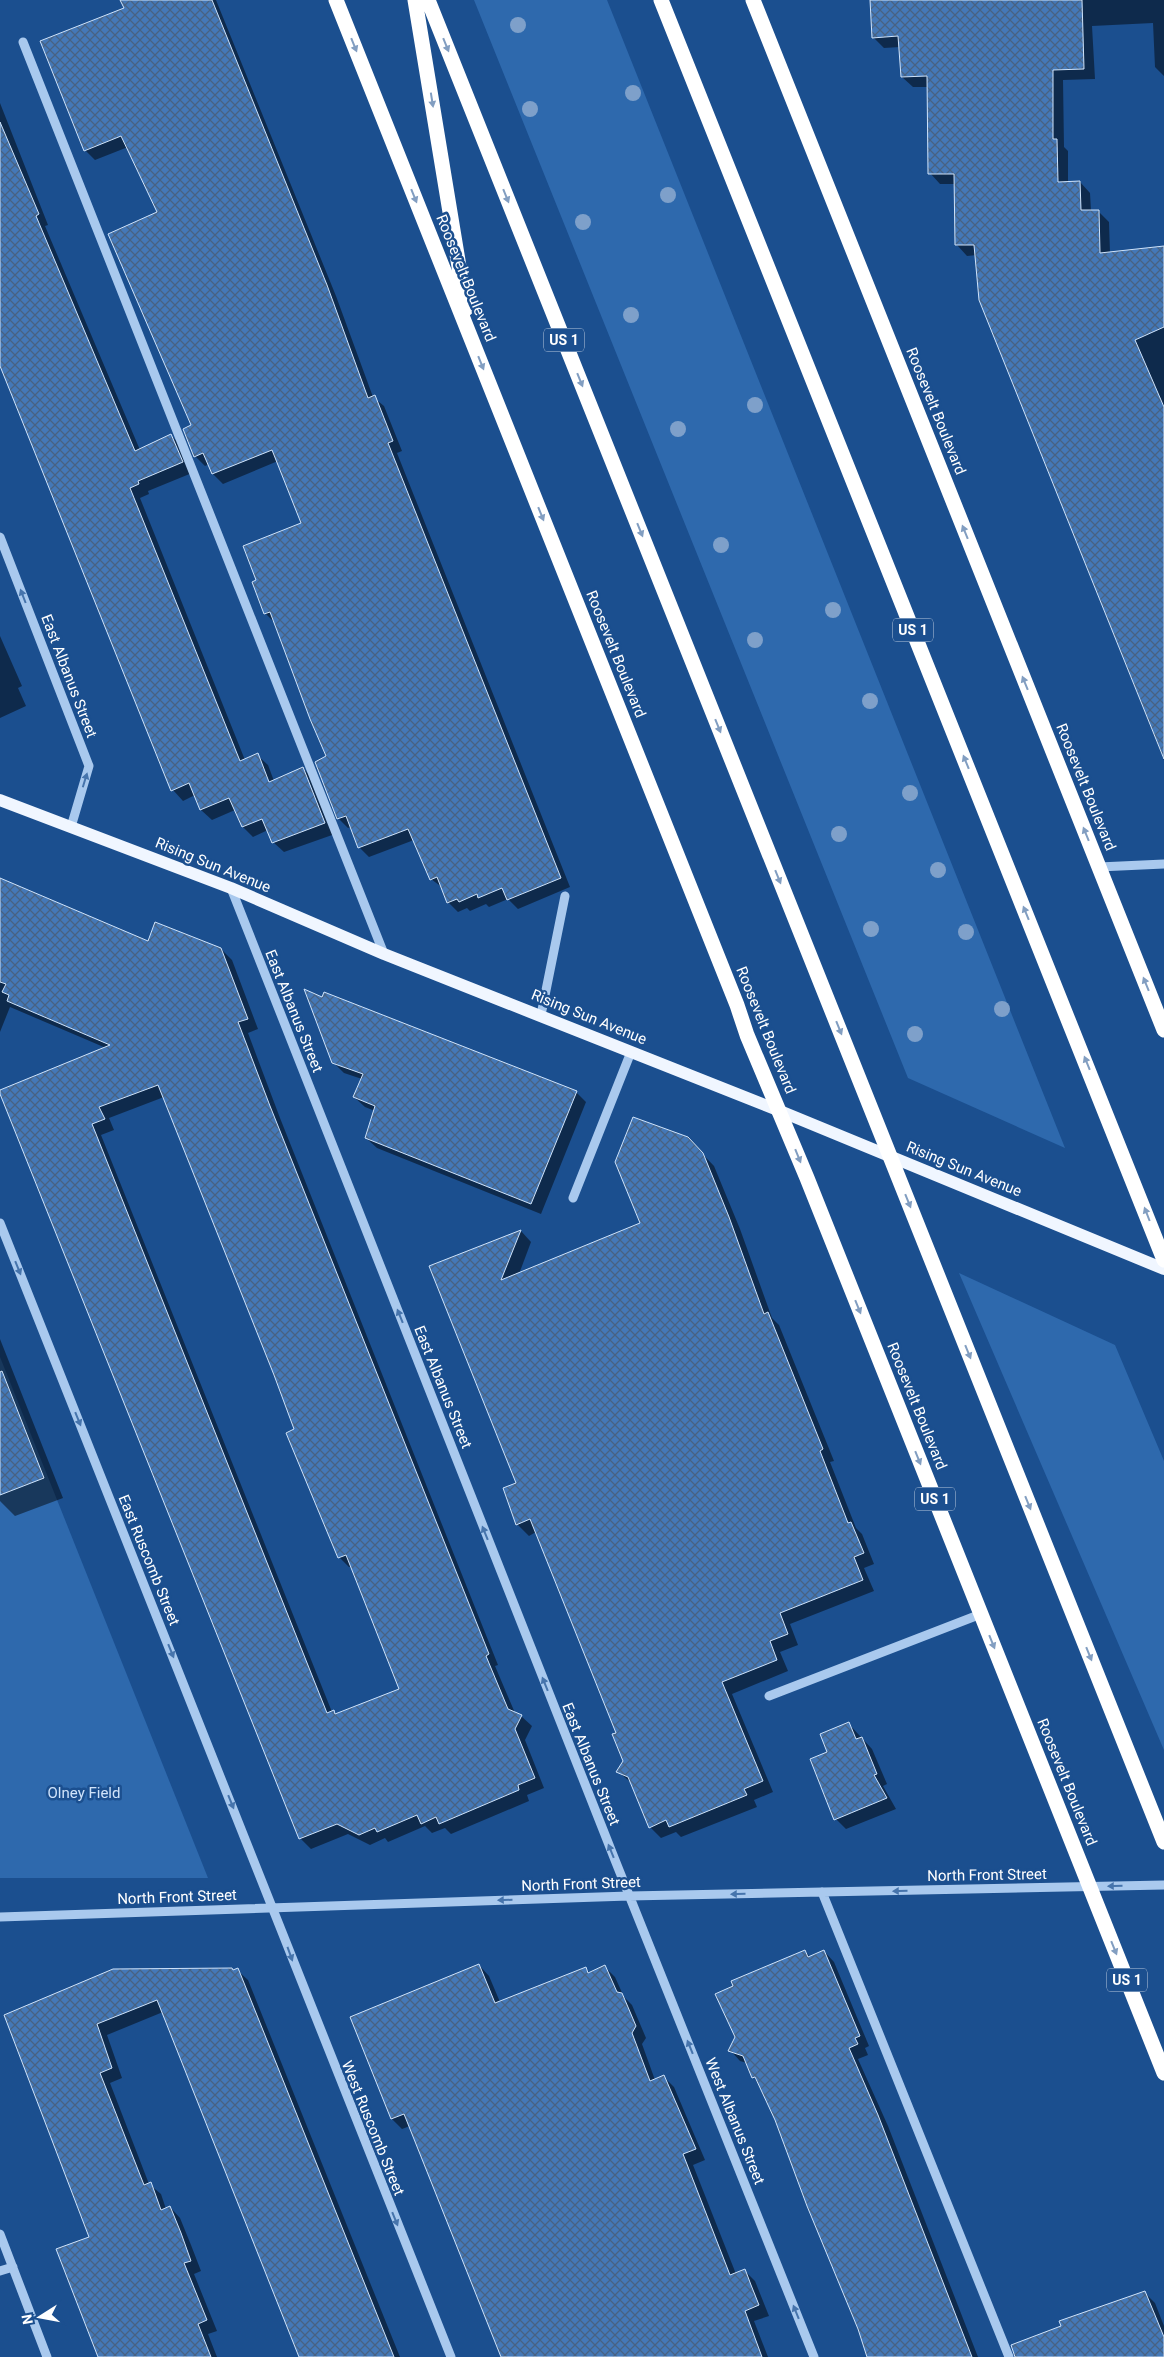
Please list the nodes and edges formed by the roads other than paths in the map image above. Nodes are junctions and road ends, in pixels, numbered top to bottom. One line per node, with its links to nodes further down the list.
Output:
1 (336, 0): 7 (highway, Roosevelt Boulevard / US 1, one-way to 7)
2 (416, 0): 7 (highway, one-way to 7)
3 (428, 0): 20 (highway, US 1, one-way to 20)
4 (661, 0): 23 (highway, US 1, one-way to 4)
5 (753, 0): 12 (highway, Roosevelt Boulevard, one-way to 5)
6 (23, 42): 15 (street)
7 (471, 337): 19 (highway, Roosevelt Boulevard / US 1, one-way to 19)
8 (0, 537): 10 (street, East Albanus Street, one-way to 8)
9 (0, 800): 10 (main road, Rising Sun Avenue)
10 (70, 827): 13 (main road, Rising Sun Avenue)
11 (1164, 864): 12 (street)
12 (1099, 867): 17 (highway, Roosevelt Boulevard, one-way to 12)
13 (231, 888): 15 (main road, Rising Sun Avenue); 31 (street, East Albanus Street, one-way to 13)
14 (565, 896): 16 (street)
15 (384, 954): 16 (main road, Rising Sun Avenue)
16 (541, 1015): 18 (main road, Rising Sun Avenue)
17 (1164, 1030)
18 (631, 1052): 19 (main road, Rising Sun Avenue); 21 (street)
19 (780, 1111): 20 (main road, Rising Sun Avenue); 25 (highway, Roosevelt Boulevard / US 1, one-way to 25)
20 (890, 1156): 24 (main road, Rising Sun Avenue); 27 (highway, US 1, one-way to 27)
21 (573, 1198)
22 (0, 1223): 32 (street, East Ruscomb Street, one-way to 32)
23 (1164, 1260)
24 (1164, 1269)
25 (981, 1614): 26 (street); 29 (highway, Roosevelt Boulevard / US 1, one-way to 29)
26 (769, 1696)
27 (1164, 1842)
28 (1164, 1885): 29 (street, North Front Street, one-way to 29)
29 (1090, 1887): 30 (street, North Front Street, one-way to 30); 34 (highway, Roosevelt Boulevard / US 1, one-way to 34)
30 (822, 1892): 31 (street, North Front Street, one-way to 31); 41 (street)
31 (629, 1896): 32 (street, North Front Street, one-way to 32); 40 (street, West Albanus Street, one-way to 31)
32 (273, 1908): 33 (street, North Front Street); 39 (street, West Ruscomb Street, one-way to 39)
33 (0, 1917)
34 (1164, 2073)
35 (0, 2234): 36 (street)
36 (13, 2267): 37 (street); 38 (street)
37 (0, 2271)
38 (47, 2357)
39 (451, 2357)
40 (814, 2357)
41 (1009, 2357)

